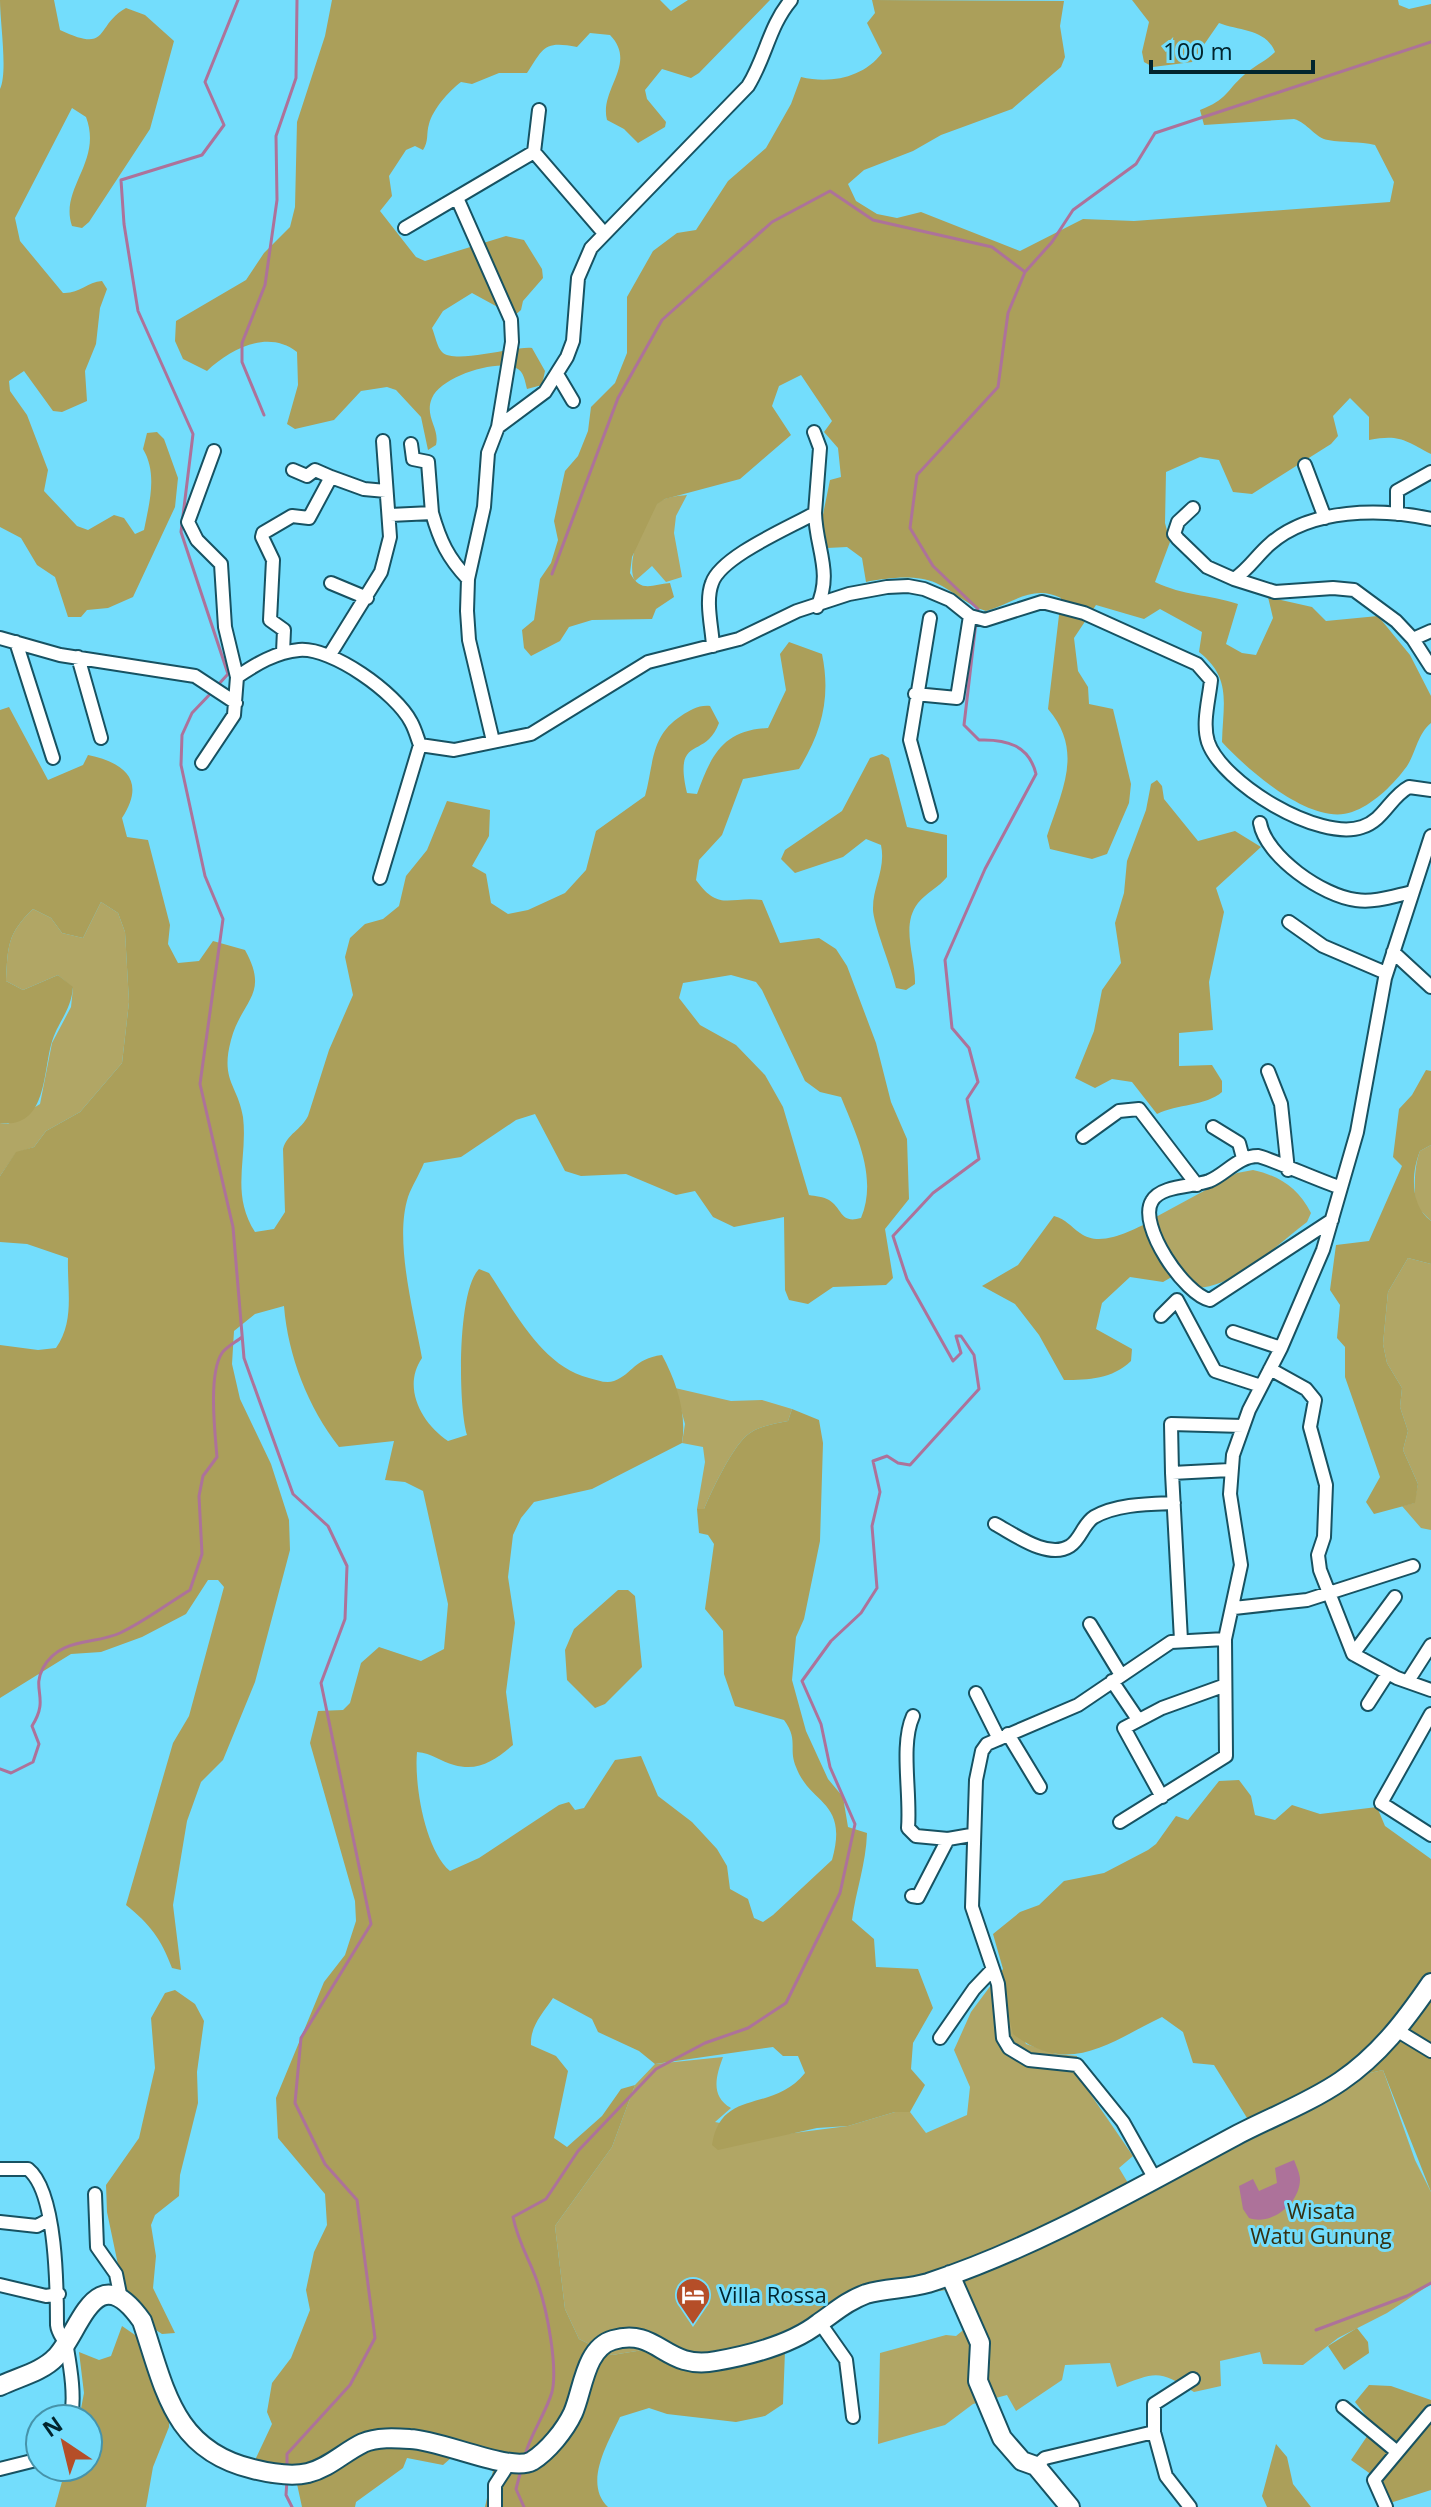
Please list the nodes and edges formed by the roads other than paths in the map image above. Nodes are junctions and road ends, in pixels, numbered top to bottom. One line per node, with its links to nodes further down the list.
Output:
1 (791, 0): 6 (street)
2 (539, 110): 3 (street)
3 (534, 152): 4 (street); 6 (street)
4 (457, 198): 5 (street); 9 (street)
5 (405, 228)
6 (603, 232): 7 (street)
7 (557, 374): 8 (street); 9 (street)
8 (573, 401)
9 (498, 427): 26 (street)
10 (814, 432): 21 (street)
11 (383, 441): 18 (street)
12 (411, 444): 20 (street)
13 (214, 451): 42 (street)
14 (1305, 465): 24 (street)
15 (293, 470): 17 (street)
16 (1431, 472): 22 (street)
17 (331, 477): 18 (street); 38 (street)
18 (386, 491): 23 (street)
19 (1193, 508): 27 (street)
20 (432, 513): 23 (street); 26 (street)
21 (815, 513): 30 (street); 37 (street)
22 (1397, 514): 24 (street); 25 (street)
23 (390, 515): 29 (street)
24 (1325, 518): 27 (street)
25 (1431, 519)
26 (468, 579): 46 (street)
27 (1234, 579): 35 (street)
28 (331, 583): 29 (street)
29 (367, 598): 39 (street)
30 (817, 607): 32 (street); 37 (street)
31 (930, 618): 43 (street)
32 (977, 618): 43 (street); 50 (street)
33 (1431, 631): 35 (street)
34 (0, 638): 36 (street)
35 (1413, 639): 41 (street)
36 (16, 642): 40 (street); 48 (street)
37 (713, 646): 46 (street)
38 (283, 652): 39 (street); 42 (street)
39 (329, 656): 47 (street)
40 (78, 657): 44 (street); 45 (street)
41 (1431, 667)
42 (237, 677): 44 (street)
43 (915, 694): 51 (street)
44 (236, 703): 49 (street)
45 (101, 738)
46 (493, 741): 47 (street)
47 (420, 745): 54 (street)
48 (53, 758)
49 (202, 763)
50 (1431, 790)
51 (931, 816)
52 (1260, 823): 55 (street)
53 (1431, 836): 55 (street)
54 (380, 878)
55 (1412, 892): 57 (street)
56 (1289, 922): 58 (street)
57 (1393, 952): 58 (street); 59 (street)
58 (1386, 973): 66 (street)
59 (1431, 987)
60 (1268, 1071): 64 (street)
61 (1213, 1127): 63 (street)
62 (1083, 1137): 65 (street)
63 (1243, 1158): 64 (street); 65 (street)
64 (1288, 1170): 66 (street)
65 (1197, 1185): 68 (street)
66 (1339, 1187): 67 (street)
67 (1332, 1220): 68 (street); 72 (street)
68 (1191, 1291): 69 (street)
69 (1177, 1300): 70 (street); 74 (street)
70 (1161, 1316)
71 (1233, 1332): 72 (street)
72 (1281, 1348): 73 (street)
73 (1270, 1369): 74 (street); 81 (street)
74 (1261, 1386): 75 (street)
75 (1243, 1426): 76 (street); 77 (street)
76 (1230, 1470): 77 (street); 83 (street)
77 (1172, 1473): 78 (street)
78 (1174, 1503): 79 (street); 86 (street)
79 (995, 1524)
80 (1413, 1566): 81 (street)
81 (1327, 1594): 83 (street); 88 (street)
82 (1395, 1597): 88 (street)
83 (1234, 1608): 85 (street)
84 (1090, 1624): 90 (street)
85 (1225, 1639): 86 (street); 92 (street)
86 (1181, 1640): 90 (street)
87 (1431, 1645): 91 (street)
88 (1353, 1654): 89 (street)
89 (1388, 1673): 91 (street); 95 (street)
90 (1117, 1678): 98 (street); 99 (street)
91 (1408, 1681): 93 (street)
92 (1223, 1686): 98 (street); 101 (street)
93 (1431, 1690)
94 (976, 1693): 99 (street)
95 (1368, 1704)
96 (1431, 1714): 104 (street)
97 (913, 1716): 105 (street)
98 (1137, 1718): 101 (street)
99 (1004, 1736): 100 (street); 103 (street)
100 (1040, 1787)
101 (1162, 1797): 102 (street)
102 (1120, 1822)
103 (971, 1835): 105 (street); 107 (street)
104 (1431, 1835)
105 (948, 1839): 106 (street)
106 (912, 1896)
107 (993, 1969): 110 (street); 113 (street)
108 (1431, 1983): 109 (street)
109 (1398, 2031): 111 (street); 113 (street)
110 (940, 2038)
111 (1431, 2051)
112 (0, 2169): 115 (street)
113 (1155, 2179): 117 (street)
114 (95, 2194): 120 (street)
115 (48, 2220): 116 (street); 119 (street)
116 (0, 2222)
117 (950, 2275): 121 (street); 133 (street)
118 (0, 2285): 119 (street)
119 (59, 2294): 122 (street)
120 (121, 2299): 122 (street); 132 (street)
121 (820, 2323): 128 (street); 132 (street)
122 (67, 2343): 124 (street); 125 (street)
123 (1193, 2379): 129 (street)
124 (0, 2386)
125 (73, 2403)
126 (1343, 2407): 130 (street)
127 (1431, 2412): 130 (street)
128 (853, 2417)
129 (1154, 2432): 133 (street); 137 (street)
130 (1396, 2451): 138 (street)
131 (24, 2463): 134 (street)
132 (519, 2464): 135 (street)
133 (1036, 2466): 136 (street)
134 (0, 2469)
135 (495, 2507)
136 (1070, 2507)
137 (1190, 2507)
138 (1386, 2507)

